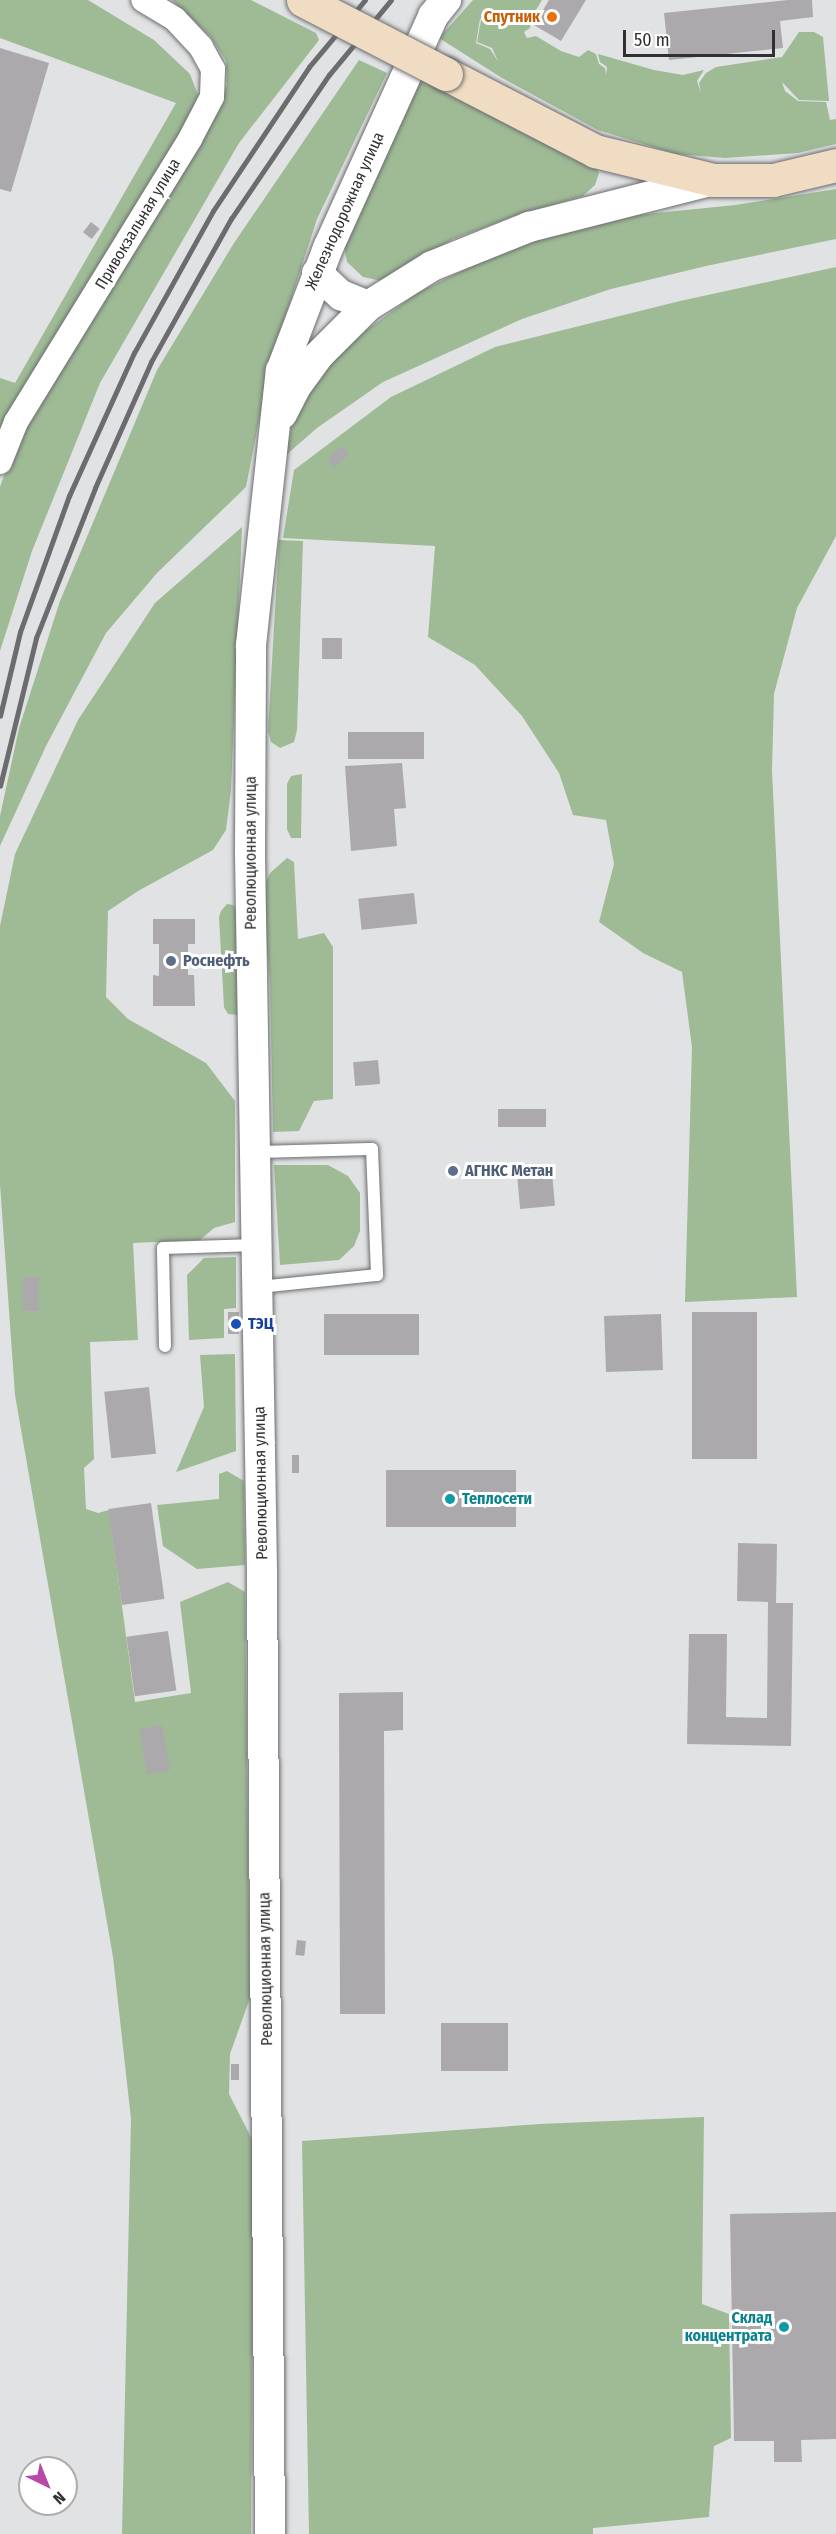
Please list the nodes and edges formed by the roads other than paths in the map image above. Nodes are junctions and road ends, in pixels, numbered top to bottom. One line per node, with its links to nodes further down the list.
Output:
1 (143, 0): 9 (street, Привокзальная улица)
2 (303, 0): 5 (main road, bridge)
3 (446, 0): 6 (street, Железнодорожная улица)
4 (833, 164): 5 (main road)
5 (713, 180): 7 (street)
6 (317, 273): 7 (street); 8 (street, Железнодорожная улица)
7 (368, 306): 8 (street)
8 (273, 433): 10 (street, Революционная улица)
9 (0, 462)
10 (256, 1152): 11 (street, Революционная улица); 12 (lane)
11 (257, 1245): 12 (street, Революционная улица); 13 (lane)
12 (258, 1287): 14 (street, Революционная улица)
13 (165, 1346)
14 (270, 2534)

